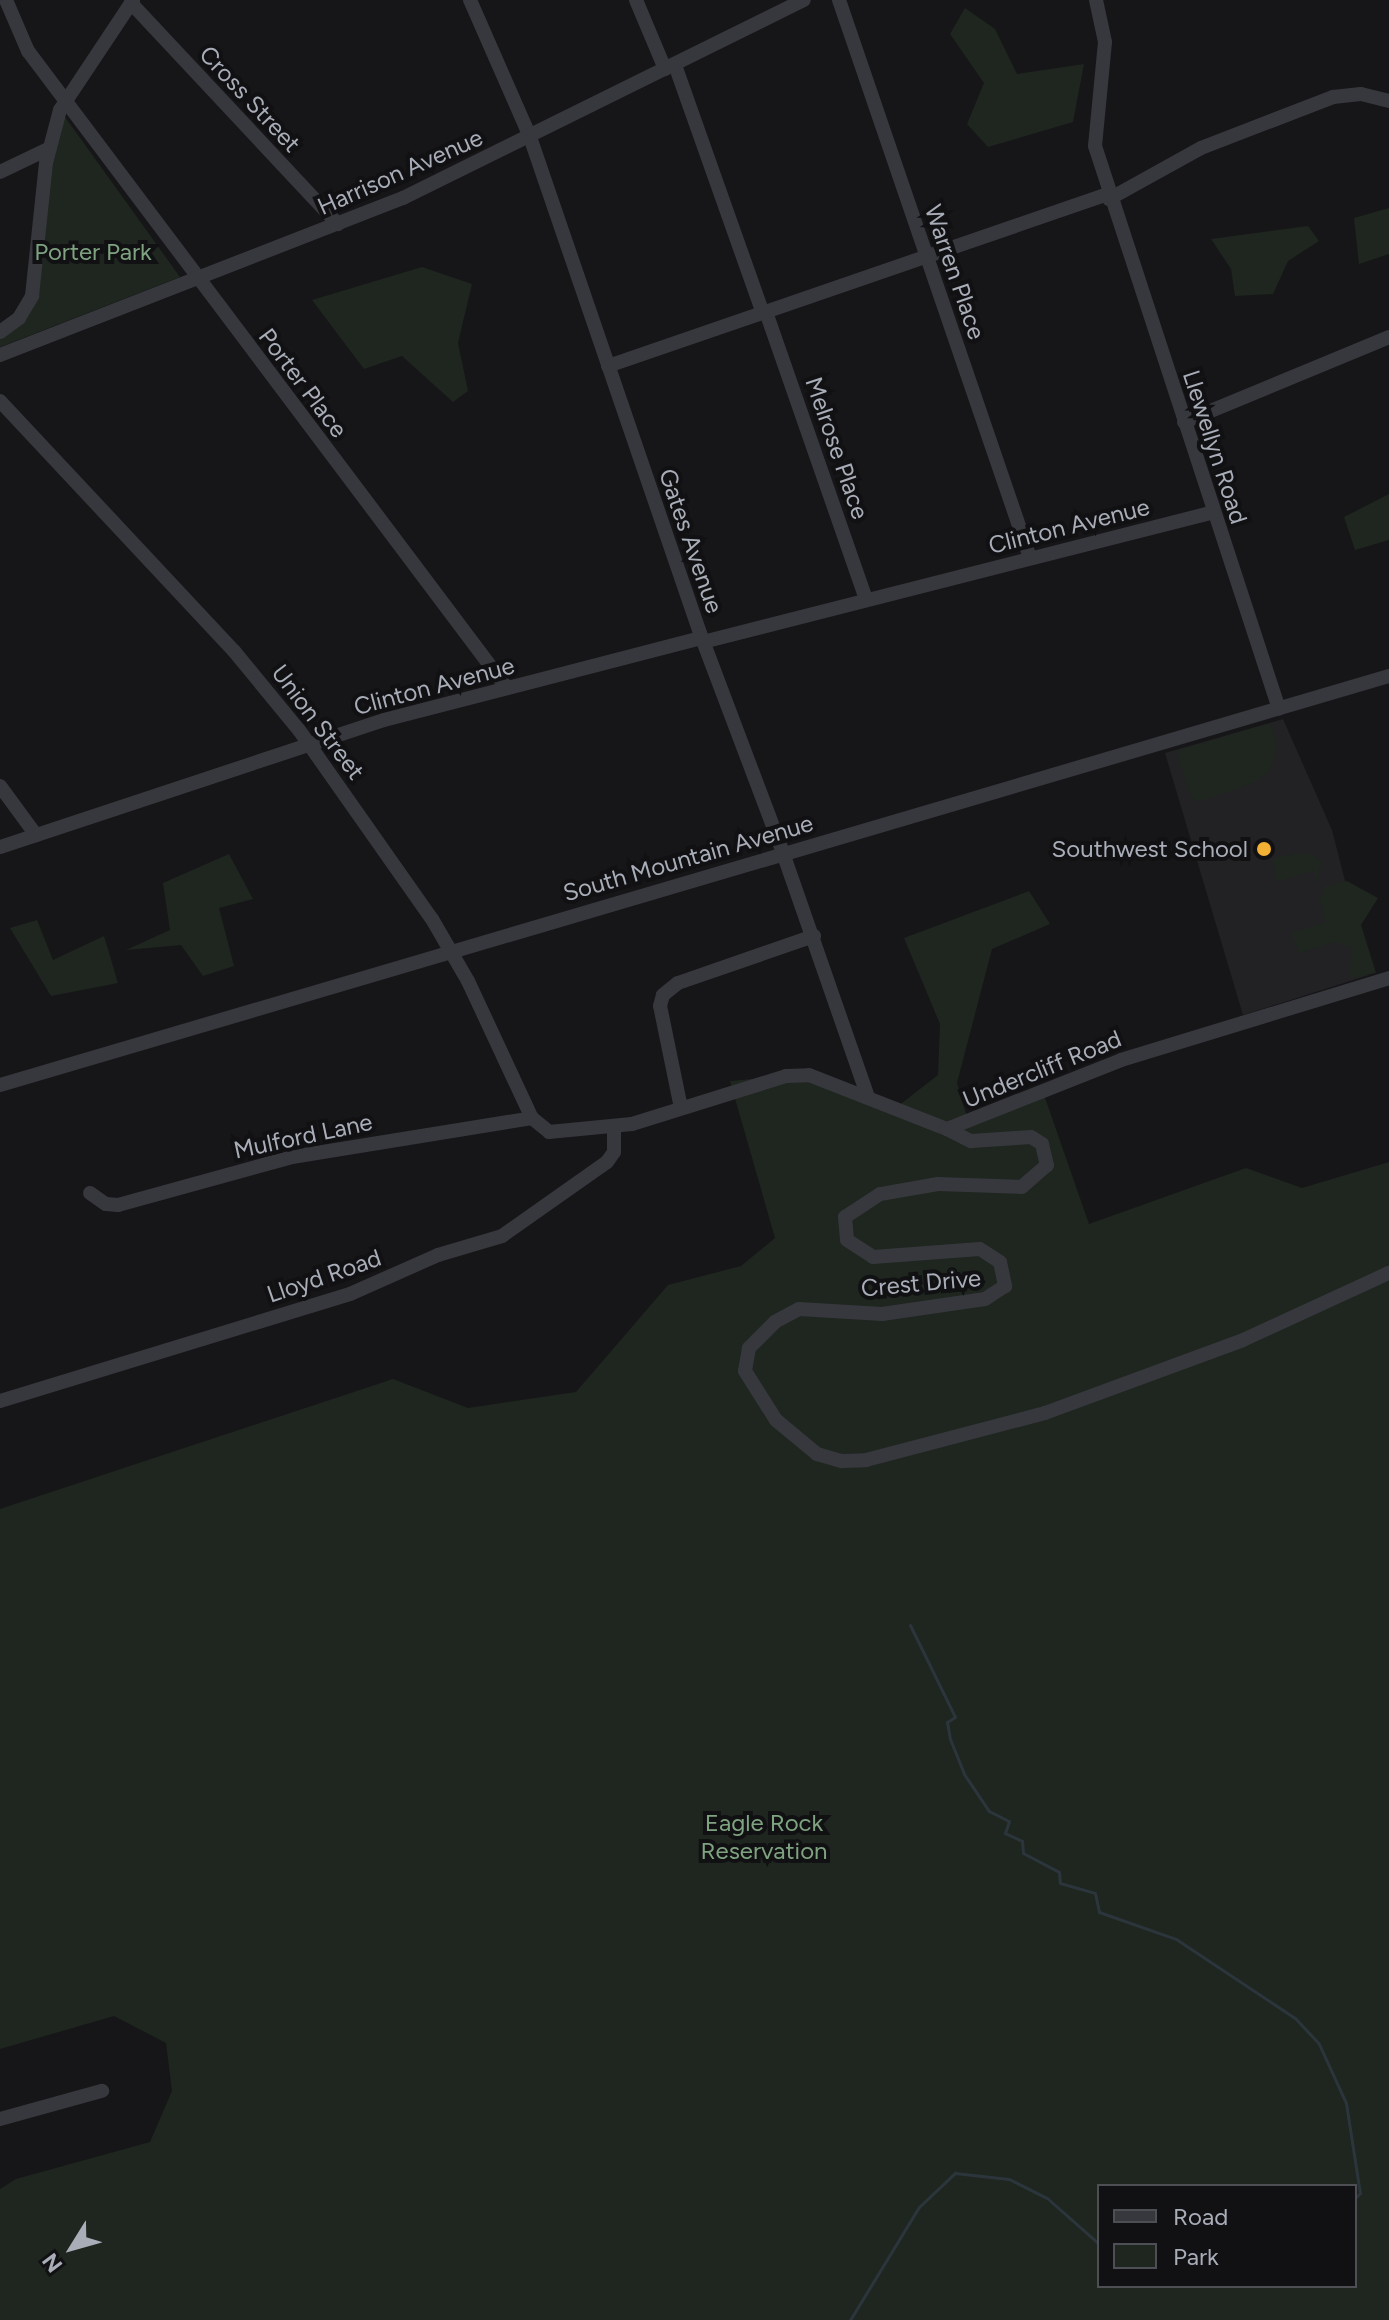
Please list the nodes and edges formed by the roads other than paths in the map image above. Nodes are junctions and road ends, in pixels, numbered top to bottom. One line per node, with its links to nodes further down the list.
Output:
1 (6, 0): 10 (street, Porter Place)
2 (470, 0): 11 (street, Gates Avenue)
3 (636, 0): 8 (street, Melrose Place)
4 (804, 0): 8 (street, Harrison Avenue)
5 (839, 0): 16 (street, Warren Place)
6 (1096, 0): 14 (street, Llewellyn Road)
7 (132, 2): 10 (street); 15 (street, Cross Street)
8 (670, 67): 11 (street, Harrison Avenue); 18 (street, Melrose Place)
9 (1389, 101): 14 (street)
10 (65, 103): 12 (street); 17 (street, Porter Place)
11 (530, 137): 15 (street, Harrison Avenue); 22 (street, Gates Avenue)
12 (50, 148): 13 (street); 19 (street)
13 (0, 172)
14 (1109, 197): 16 (street); 24 (street, Llewellyn Road)
15 (338, 224): 17 (street, Harrison Avenue)
16 (927, 256): 18 (street); 26 (street, Warren Place)
17 (198, 280): 21 (street, Harrison Avenue); 30 (street, Porter Place)
18 (764, 312): 22 (street); 27 (street, Melrose Place)
19 (0, 332)
20 (1389, 337): 24 (street)
21 (0, 355)
22 (608, 366): 28 (street, Gates Avenue)
23 (0, 401): 32 (street, Union Street)
24 (1184, 422): 25 (street, Llewellyn Road)
25 (1214, 512): 26 (street, Clinton Avenue); 31 (street, Llewellyn Road)
26 (1030, 558): 27 (street, Clinton Avenue)
27 (866, 599): 28 (street, Clinton Avenue)
28 (702, 640): 30 (street, Clinton Avenue); 36 (street, Gates Avenue)
29 (1389, 676): 31 (street, South Mountain Avenue)
30 (507, 688): 32 (street, Clinton Avenue)
31 (1279, 709): 36 (street, South Mountain Avenue)
32 (310, 745): 34 (street, Clinton Avenue); 38 (street, Union Street)
33 (0, 786): 34 (street)
34 (36, 835): 35 (street, Clinton Avenue)
35 (0, 847)
36 (783, 853): 37 (street, Gates Avenue); 38 (street, South Mountain Avenue)
37 (814, 936): 41 (street, Gates Avenue); 42 (street)
38 (451, 950): 40 (street, South Mountain Avenue); 43 (street, Union Street)
39 (1389, 978): 45 (street, Undercliff Road)
40 (0, 1085)
41 (868, 1097): 42 (street, Undercliff Road); 45 (street, Undercliff Road)
42 (681, 1108): 44 (street, Undercliff Road)
43 (532, 1118): 44 (street, Undercliff Road); 46 (street, Mulford Lane)
44 (614, 1128): 48 (street, Lloyd Road)
45 (947, 1129): 47 (street, Crest Drive)
46 (90, 1193)
47 (1389, 1273)
48 (0, 1401)
49 (102, 2091): 50 (street)
50 (0, 2119)

